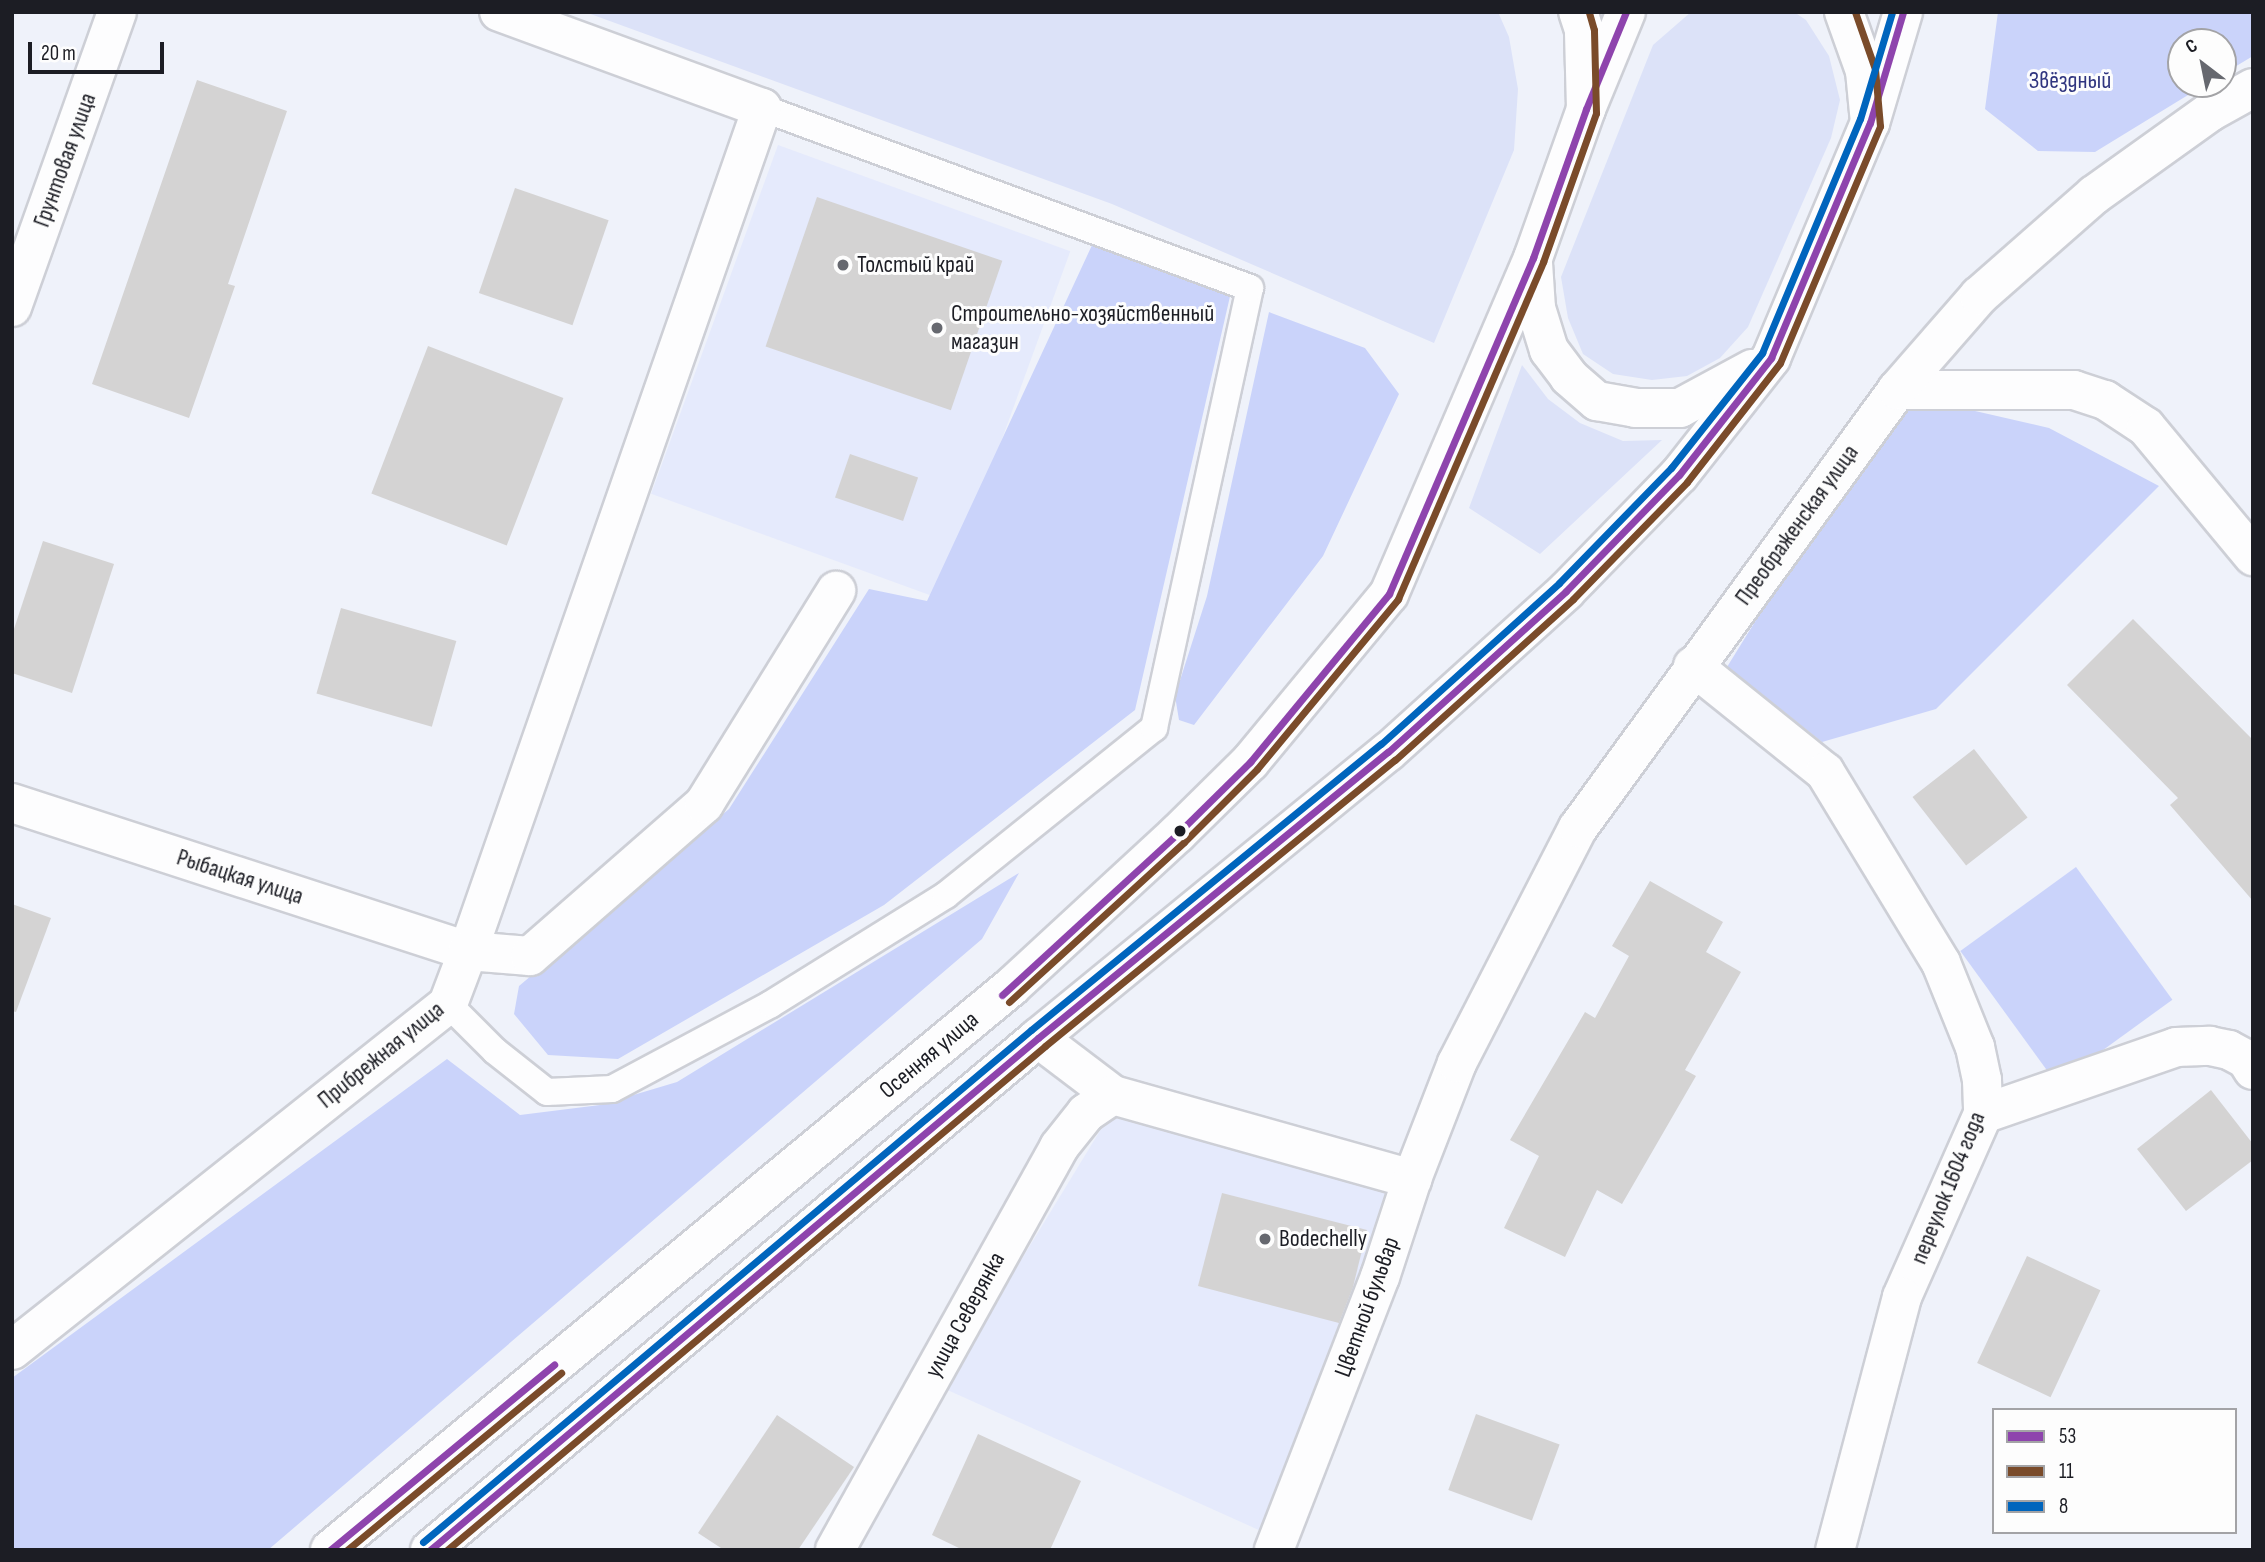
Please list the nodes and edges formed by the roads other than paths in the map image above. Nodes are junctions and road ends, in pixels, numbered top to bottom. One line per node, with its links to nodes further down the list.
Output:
1 (117, 12): 12 (street, Грунтовая улица)
2 (499, 12): 8 (street)
3 (1578, 12): 9 (street)
4 (1626, 12): 9 (street, Осенняя улица)
5 (1844, 12): 10 (street)
6 (1903, 12): 10 (street)
7 (2253, 88): 14 (street, Преображенская улица)
8 (762, 108): 19 (street, Прибрежная улица); 20 (lane)
9 (1586, 109): 11 (street, Осенняя улица)
10 (1870, 123): 13 (street)
11 (1533, 258): 13 (street); 28 (street, Осенняя улица)
12 (12, 307)
13 (1771, 358): 21 (street)
14 (1897, 390): 15 (street); 17 (street, Преображенская улица)
15 (2253, 556)
16 (836, 591): 19 (street)
17 (1693, 666): 22 (street, Преображенская улица); 25 (street, переулок 1604 года)
18 (12, 803): 19 (street, Рыбацкая улица)
19 (468, 951): 20 (street, Прибрежная улица)
20 (448, 1003): 27 (street, Прибрежная улица)
21 (1038, 1038): 24 (street); 29 (street)
22 (1457, 1063): 26 (street, Цветной бульвар)
23 (2253, 1070): 25 (street)
24 (1113, 1095): 26 (street); 30 (street, улица Северянка)
25 (1983, 1114): 32 (street, переулок 1604 года)
26 (1412, 1179): 31 (street, Цветной бульвар)
27 (12, 1350)
28 (330, 1550)
29 (430, 1550)
30 (835, 1550)
31 (1274, 1550)
32 (1835, 1550)

